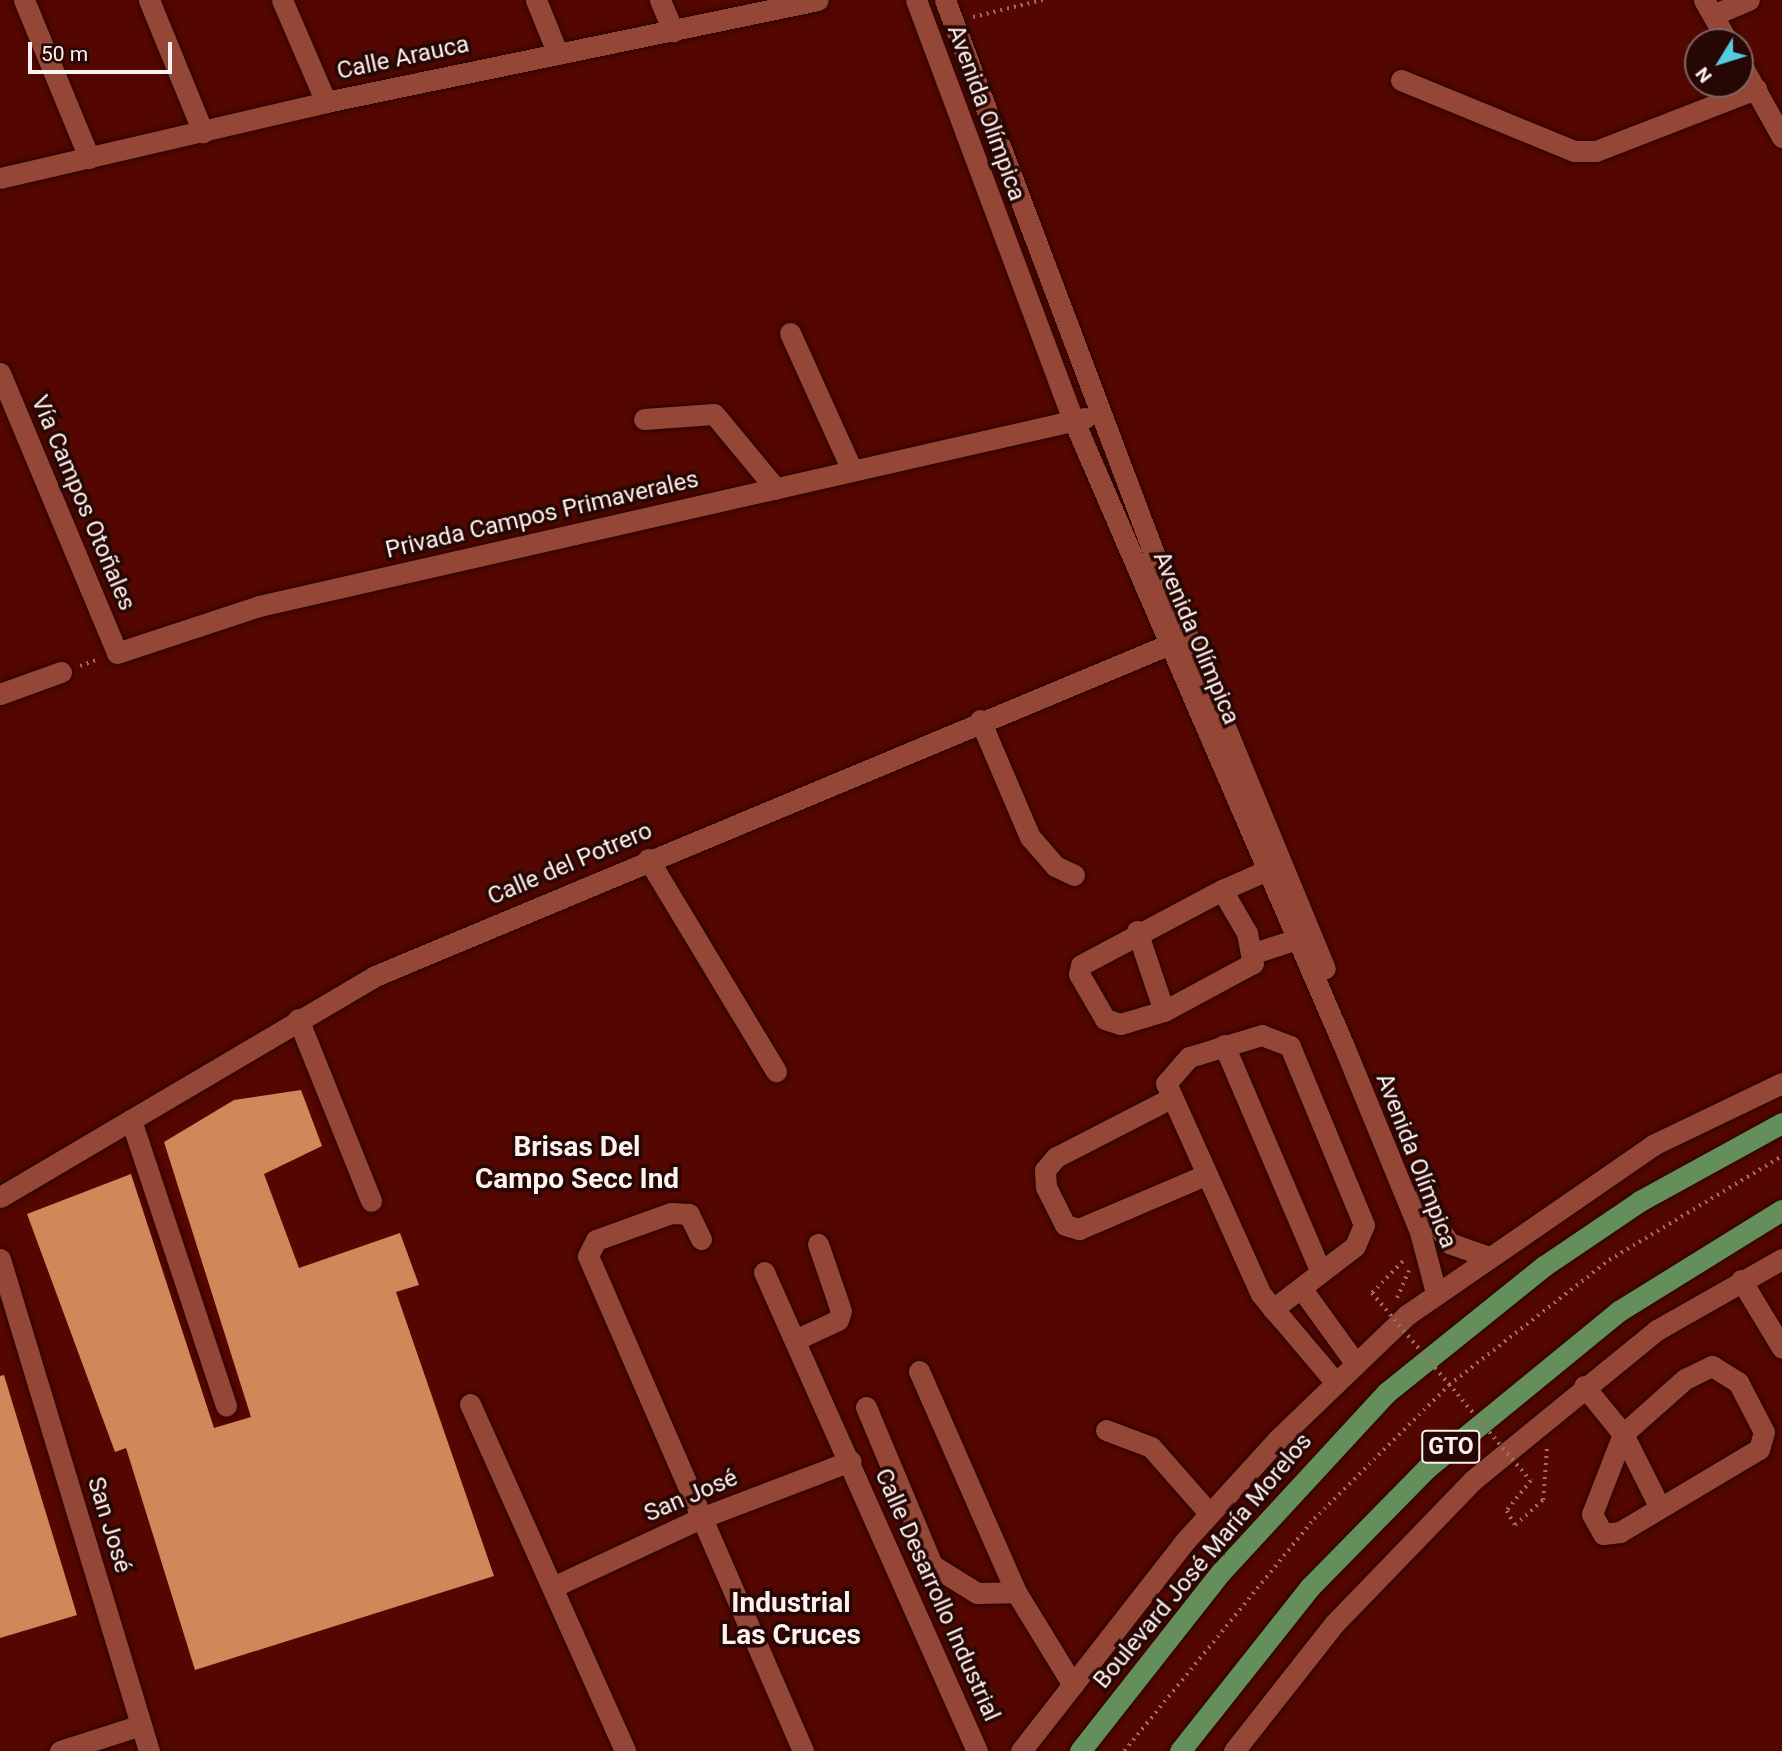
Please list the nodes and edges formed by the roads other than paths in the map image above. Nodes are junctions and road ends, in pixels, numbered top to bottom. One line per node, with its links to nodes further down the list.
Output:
1 (24, 0): 21 (street)
2 (149, 0): 20 (street)
3 (282, 0): 18 (street)
4 (536, 0): 14 (street)
5 (660, 0): 13 (street)
6 (818, 0): 10 (street, Calle Arauca)
7 (916, 0): 27 (street, Avenida Olímpica)
8 (945, 0): 25 (street, Avenida Olímpica)
9 (1749, 0): 11 (street)
10 (789, 3): 13 (street, Calle Arauca)
11 (1708, 8): 12 (street)
12 (1720, 28)
13 (673, 31): 14 (street, Calle Arauca)
14 (557, 52): 18 (street, Calle Arauca)
15 (1401, 80): 17 (street)
16 (1754, 86): 17 (street)
17 (1756, 89): 19 (street)
18 (326, 102): 20 (street, Calle Arauca)
19 (1779, 126)
20 (203, 132): 21 (street, Calle Arauca)
21 (89, 158): 22 (street, Calle Arauca)
22 (0, 177)
23 (790, 333): 28 (street)
24 (0, 373): 32 (street, Vía Campos Otoñales)
25 (1104, 417): 27 (street, Privada Campos Primaverales); 30 (street, Avenida Olímpica)
26 (644, 419): 29 (street)
27 (1073, 419): 28 (street, Privada Campos Primaverales); 31 (street, Avenida Olímpica)
28 (852, 470): 29 (street, Privada Campos Primaverales)
29 (776, 489): 32 (street, Privada Campos Primaverales)
30 (1189, 635): 31 (street, Calle del Potrero); 37 (street, Avenida Olímpica)
31 (1170, 646): 35 (street, Calle del Potrero); 37 (street, Avenida Olímpica)
32 (117, 653)
33 (61, 672): 34 (street)
34 (0, 694)
35 (981, 720): 36 (street, Calle del Potrero); 38 (street)
36 (648, 859): 44 (street, Calle del Potrero); 46 (street)
37 (1275, 866): 39 (street); 41 (street, Avenida Olímpica)
38 (1074, 875)
39 (1222, 890): 40 (street); 42 (street)
40 (1137, 931): 43 (street); 43 (street)
41 (1304, 936): 42 (street); 57 (street, Avenida Olímpica); 64 (street, Avenida Olímpica)
42 (1254, 953): 43 (street)
43 (1164, 1011)
44 (298, 1019): 49 (street, Calle del Potrero); 53 (street)
45 (1224, 1045): 48 (street); 61 (street); 61 (street)
46 (776, 1071)
47 (1782, 1083): 57 (street)
48 (1171, 1098): 51 (street); 51 (street)
49 (131, 1120): 52 (street, Calle del Potrero); 73 (street)
50 (1782, 1123): 91 (main road, Boulevard José María Morelos)
51 (1205, 1175): 65 (street)
52 (0, 1197)
53 (371, 1201)
54 (1782, 1210): 92 (main road, GTO)
55 (701, 1239): 80 (street)
56 (818, 1244): 67 (street)
57 (1489, 1256): 64 (street)
58 (0, 1259): 84 (street, San José)
59 (1782, 1259): 62 (street)
60 (764, 1272): 67 (street, Calle Desarrollo Industrial)
61 (1321, 1272): 63 (street)
62 (1741, 1280): 66 (street); 71 (street)
63 (1301, 1288): 65 (street); 68 (street)
64 (1436, 1293): 68 (street)
65 (1273, 1309): 70 (street)
66 (1779, 1334)
67 (795, 1340): 77 (street, Calle Desarrollo Industrial)
68 (1356, 1364): 70 (street)
69 (919, 1371): 82 (street)
70 (1336, 1383): 79 (street)
71 (1584, 1386): 76 (street); 93 (street)
72 (470, 1404): 81 (street)
73 (226, 1406)
74 (866, 1407): 82 (street)
75 (1106, 1430): 79 (street)
76 (1623, 1434): 78 (street); 78 (street); 78 (street)
77 (850, 1461): 80 (street, San José); 89 (street, Calle Desarrollo Industrial)
78 (1659, 1506)
79 (1209, 1513): 83 (street)
80 (701, 1518): 81 (street, San José); 88 (street)
81 (555, 1586): 87 (street)
82 (1016, 1592): 83 (street)
83 (1073, 1685): 90 (street)
84 (141, 1725): 85 (street); 86 (street, San José)
85 (60, 1751)
86 (149, 1751)
87 (625, 1751)
88 (803, 1751)
89 (977, 1751)
90 (1021, 1751)
91 (1080, 1751)
92 (1180, 1751)
93 (1234, 1751)

